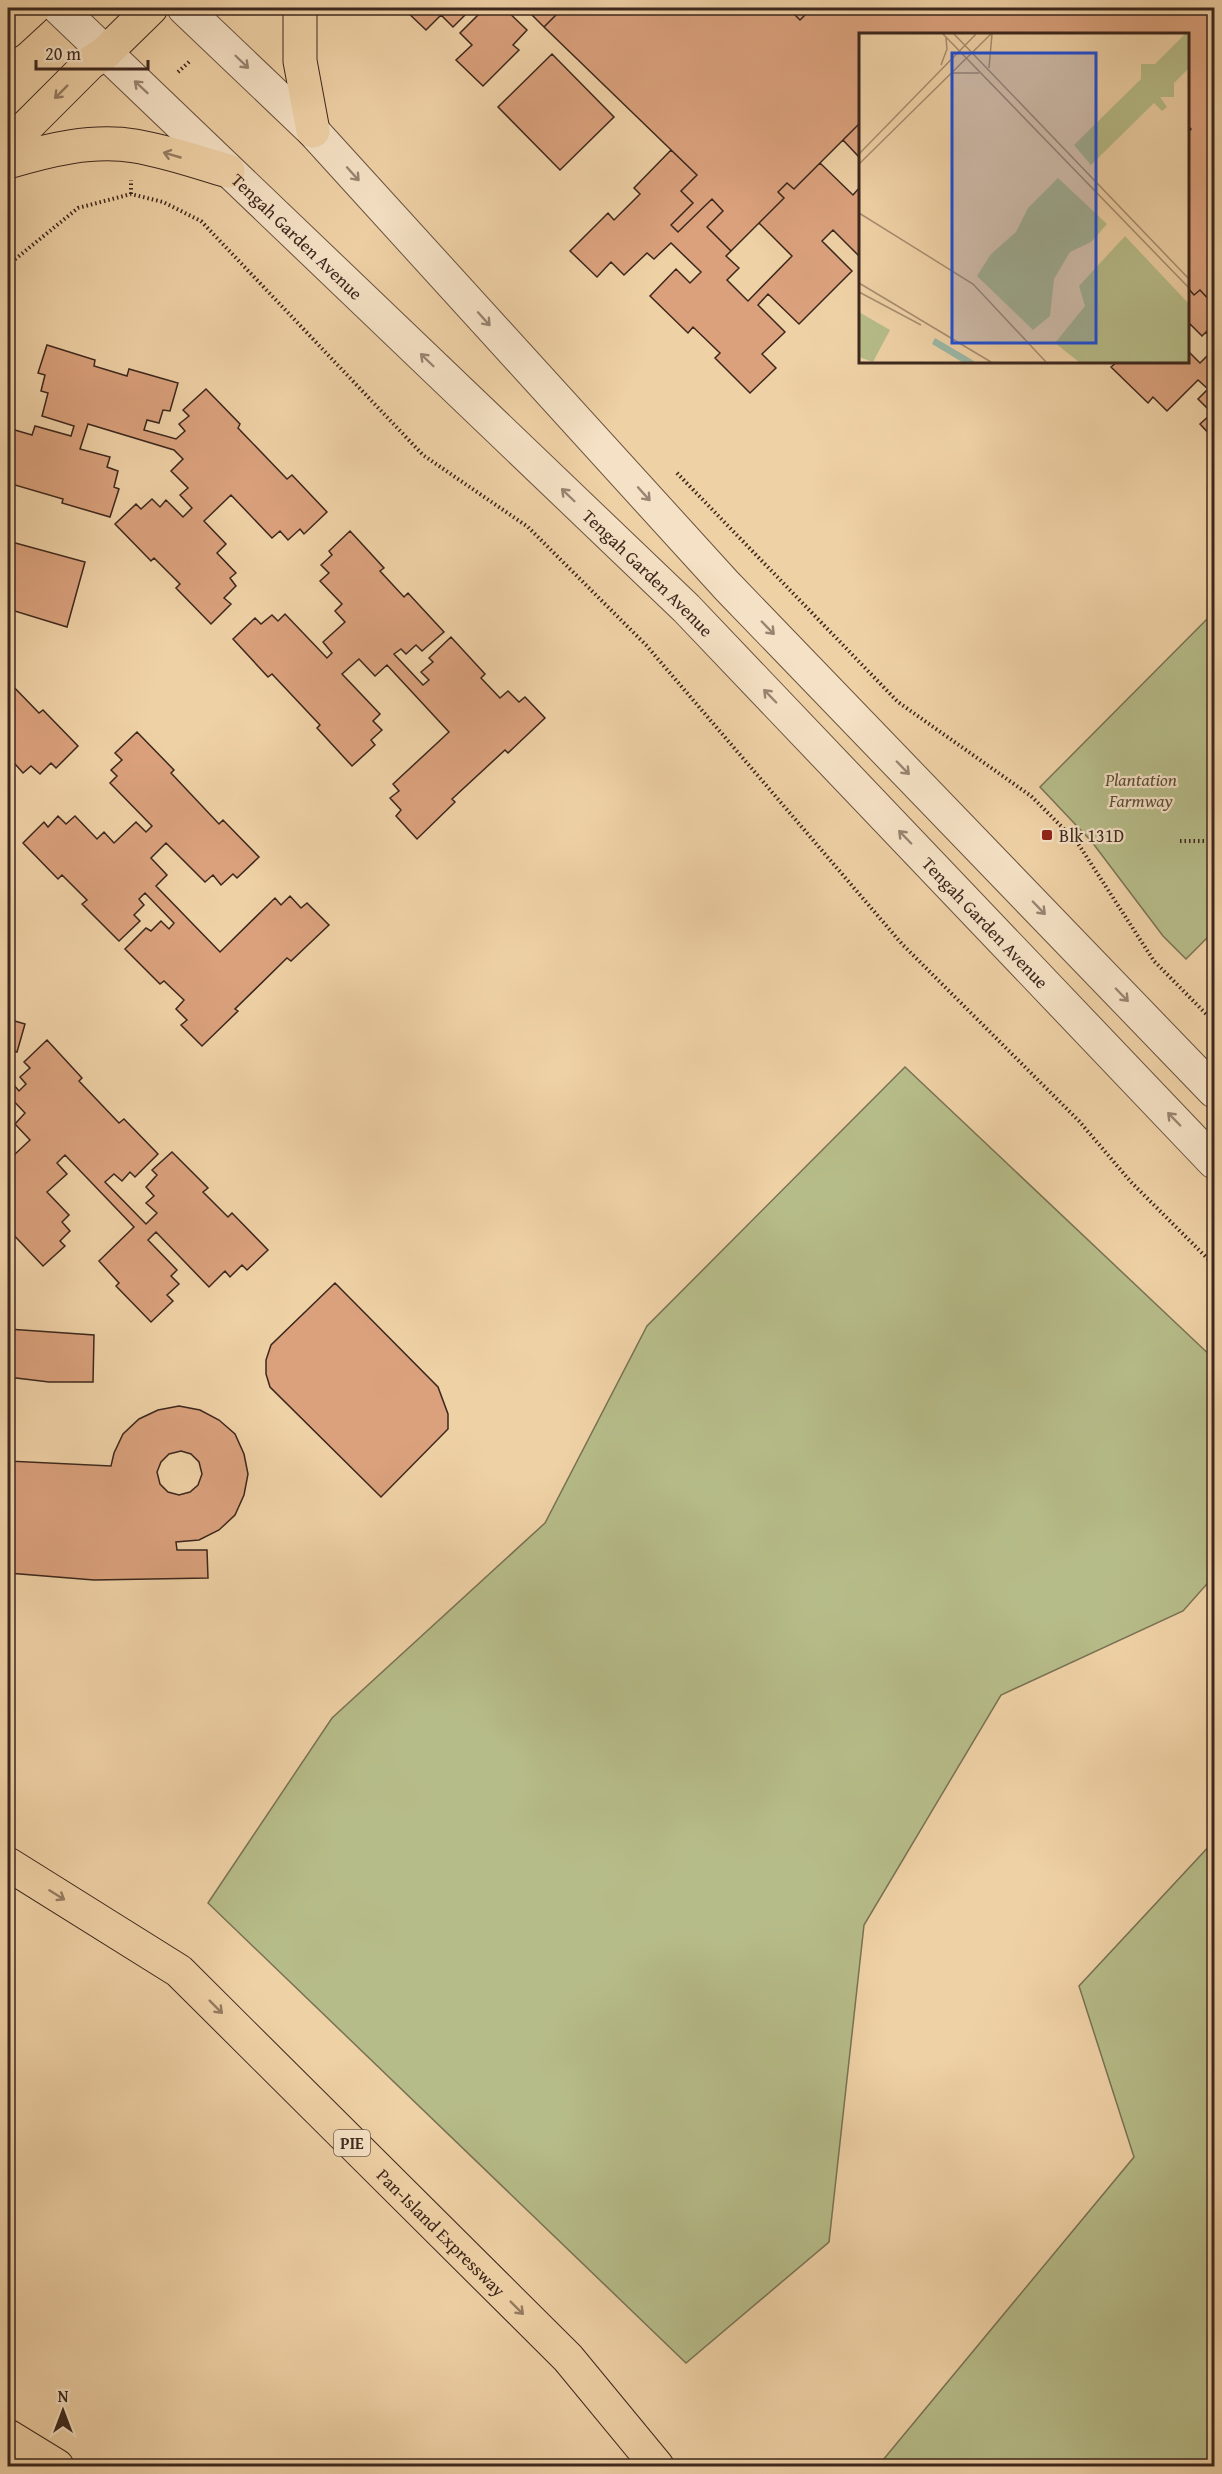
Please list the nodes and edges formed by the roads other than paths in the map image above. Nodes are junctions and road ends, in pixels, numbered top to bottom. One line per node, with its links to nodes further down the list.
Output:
1 (34, 8): 6 (main road)
2 (59, 8): 7 (street, Tengah Garden Avenue)
3 (151, 8): 7 (main road)
4 (184, 8): 8 (street, one-way to 8)
5 (300, 8): 8 (main road)
6 (8, 32)
7 (105, 53): 9 (main road, one-way to 9); 11 (street, Tengah Garden Avenue, one-way to 7)
8 (314, 131): 12 (street, one-way to 12)
9 (8, 145)
10 (8, 162): 11 (main road, one-way to 10)
11 (228, 171): 13 (street, Tengah Garden Avenue, one-way to 11)
12 (1082, 953): 13 (street); 14 (street, one-way to 14)
13 (1047, 986): 15 (street, Tengah Garden Avenue, one-way to 13)
14 (1215, 1091)
15 (1215, 1162)
16 (8, 1864): 19 (main road, Pan-Island Expressway / PIE, one-way to 19)
17 (8, 2436): 18 (main road)
18 (57, 2466)
19 (657, 2466)

